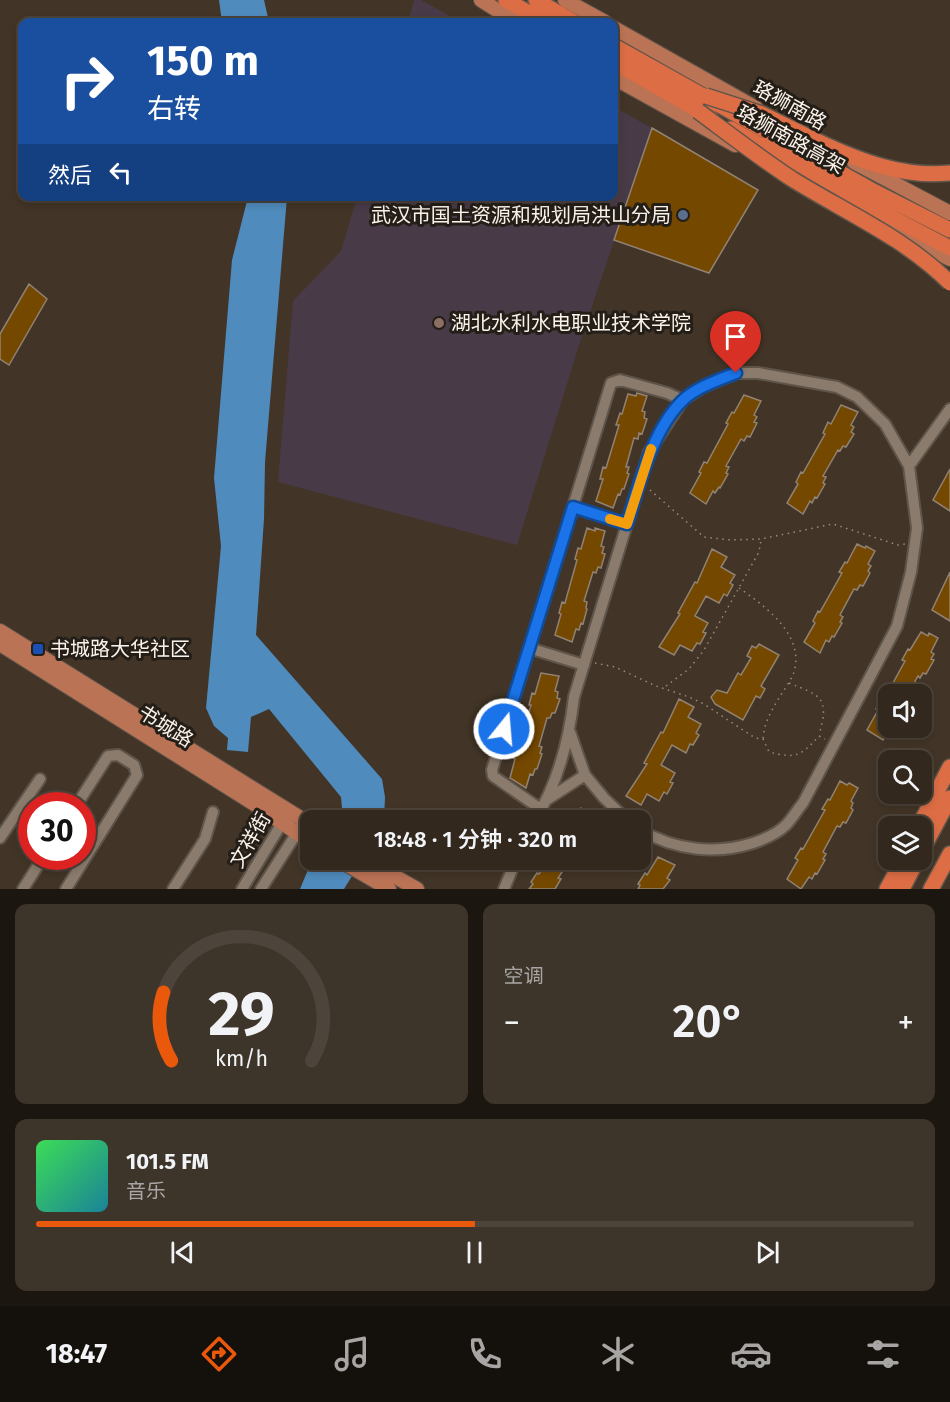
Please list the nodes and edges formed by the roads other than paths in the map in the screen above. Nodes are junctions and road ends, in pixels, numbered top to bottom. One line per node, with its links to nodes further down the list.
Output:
1 (481, 0): 5 (main road)
2 (506, 0): 6 (highway)
3 (536, 0): 7 (highway)
4 (565, 0): 8 (main road)
5 (510, 18)
6 (538, 18)
7 (567, 18)
8 (598, 18)
9 (618, 29): 18 (main road, 珞狮南路)
10 (618, 48): 13 (highway, 珞狮南路高架)
11 (618, 64): 14 (highway, 珞狮南路高架)
12 (618, 80): 21 (main road)
13 (706, 96): 16 (highway, bridge); 19 (highway, 珞狮南路高架, bridge)
14 (698, 111): 20 (highway, 珞狮南路高架, bridge); 22 (highway, bridge)
15 (950, 172): 16 (highway)
16 (934, 174): 17 (highway)
17 (950, 179)
18 (950, 213)
19 (950, 230)
20 (950, 248)
21 (950, 259)
22 (950, 283)
23 (683, 400): 25 (street); 26 (street); 27 (street)
24 (950, 409): 25 (street)
25 (909, 466): 52 (street)
26 (573, 507): 27 (street); 30 (street)
27 (627, 524): 31 (street)
28 (0, 631): 40 (main road, 书城路)
29 (0, 644): 48 (main road, 书城路)
30 (529, 648): 31 (street); 41 (street)
31 (584, 663): 32 (street)
32 (570, 732): 34 (street); 39 (street)
33 (950, 767): 44 (highway)
34 (585, 775): 39 (street); 42 (street)
35 (40, 779): 53 (street)
36 (950, 790): 46 (highway)
37 (85, 792): 54 (street)
38 (950, 798): 47 (highway)
39 (548, 799): 41 (street)
40 (288, 809): 45 (main road, 书城路); 48 (street, 文祥街)
41 (542, 810)
42 (618, 810)
43 (213, 812): 66 (street)
44 (931, 816)
45 (300, 817)
46 (932, 819)
47 (932, 821)
48 (282, 825): 50 (main road, 书城路); 67 (street, 文祥街)
49 (300, 831): 50 (street, 文祥街)
50 (297, 834): 51 (main road, 书城路); 68 (street, 文祥街)
51 (300, 836)
52 (651, 836)
53 (0, 838)
54 (96, 841)
55 (950, 854): 74 (highway)
56 (35, 870): 64 (street)
57 (78, 870): 65 (street)
58 (368, 870): 69 (main road)
59 (373, 870): 70 (main road)
60 (512, 870): 71 (street)
61 (897, 870): 72 (highway)
62 (912, 870): 73 (highway)
63 (950, 873): 75 (highway)
64 (23, 889)
65 (66, 889)
66 (173, 889)
67 (243, 889)
68 (261, 889)
69 (389, 889)
70 (417, 889)
71 (504, 889)
72 (887, 889)
73 (902, 889)
74 (931, 889)
75 (942, 889)

